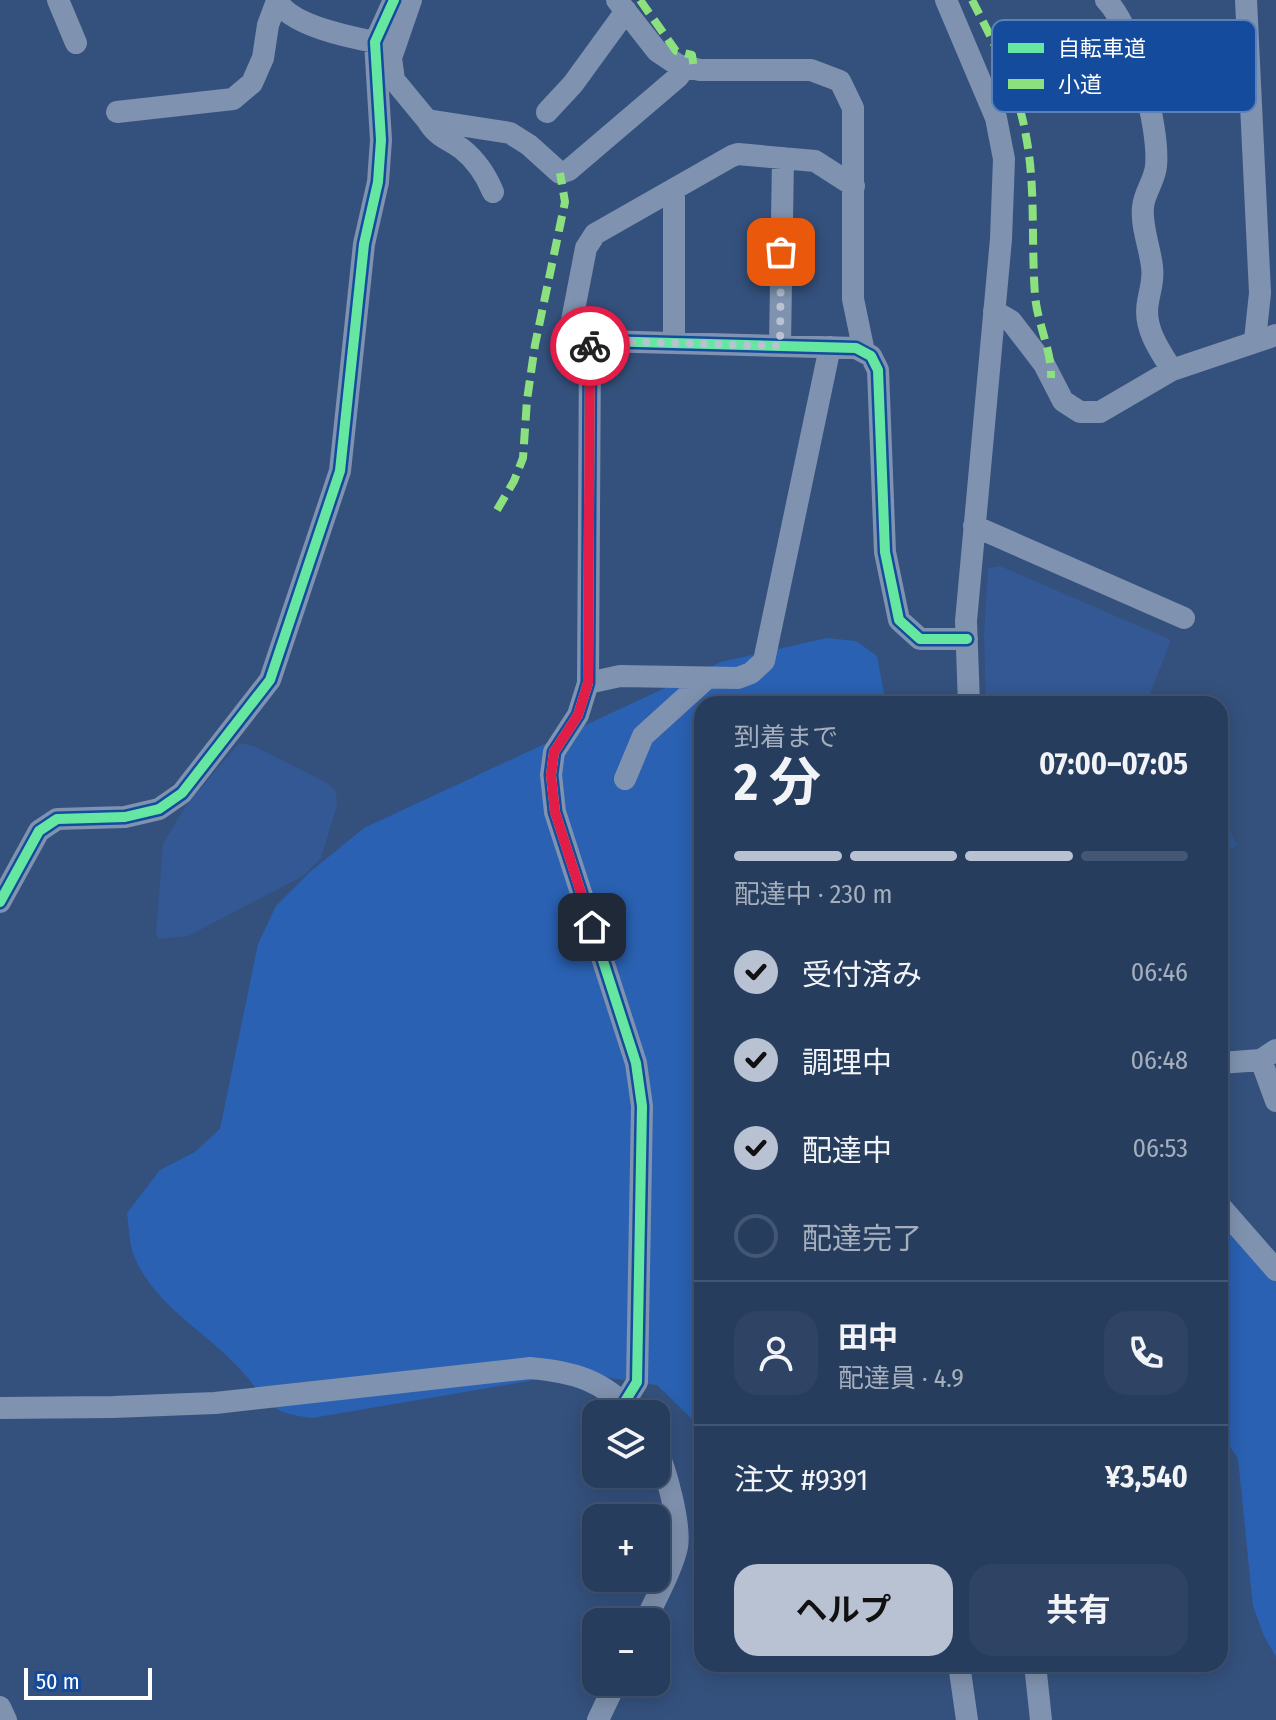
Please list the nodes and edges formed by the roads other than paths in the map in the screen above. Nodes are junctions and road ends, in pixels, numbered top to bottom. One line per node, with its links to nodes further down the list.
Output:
1 (58, 0): 12 (street)
2 (394, 0): 11 (street)
3 (411, 0): 20 (street)
4 (946, 0): 14 (street)
5 (1106, 0): 9 (street)
6 (1246, 0): 10 (street)
7 (277, 1): 11 (street); 15 (street)
8 (622, 6): 13 (street); 16 (street)
9 (1120, 20)
10 (1247, 20)
11 (375, 42): 40 (street)
12 (76, 43)
13 (685, 67): 20 (street); 22 (street)
14 (992, 109)
15 (117, 112)
16 (547, 112)
17 (993, 112): 25 (street)
18 (1150, 112): 32 (street)
19 (1251, 112): 26 (street)
20 (427, 120): 24 (street)
21 (783, 158): 22 (street); 23 (street); 29 (street)
22 (854, 186): 31 (street)
23 (674, 189): 27 (street); 28 (street)
24 (493, 192)
25 (994, 311): 32 (street); 33 (street)
26 (1266, 338): 32 (street)
27 (674, 343): 28 (street); 29 (street)
28 (590, 346): 37 (street)
29 (780, 346): 30 (street)
30 (830, 347): 31 (street); 36 (street)
31 (864, 352): 35 (street)
32 (1172, 370)
33 (974, 526): 34 (street); 35 (street)
34 (1184, 618)
35 (967, 639): 38 (street)
36 (707, 678): 37 (street); 39 (street)
37 (588, 683): 48 (street)
38 (969, 696)
39 (625, 779)
40 (6, 877): 41 (street)
41 (0, 902)
42 (1268, 1055): 43 (street); 44 (street)
43 (1228, 1062)
44 (1276, 1101)
45 (1228, 1215): 46 (street)
46 (1276, 1270)
47 (621, 1400): 49 (street)
48 (631, 1400)
49 (0, 1408)
50 (669, 1488): 51 (street)
51 (651, 1608)
52 (960, 1672): 58 (street)
53 (1036, 1672): 59 (street)
54 (609, 1696): 57 (street)
55 (0, 1707): 56 (street)
56 (6, 1720)
57 (598, 1720)
58 (967, 1720)
59 (1041, 1720)

